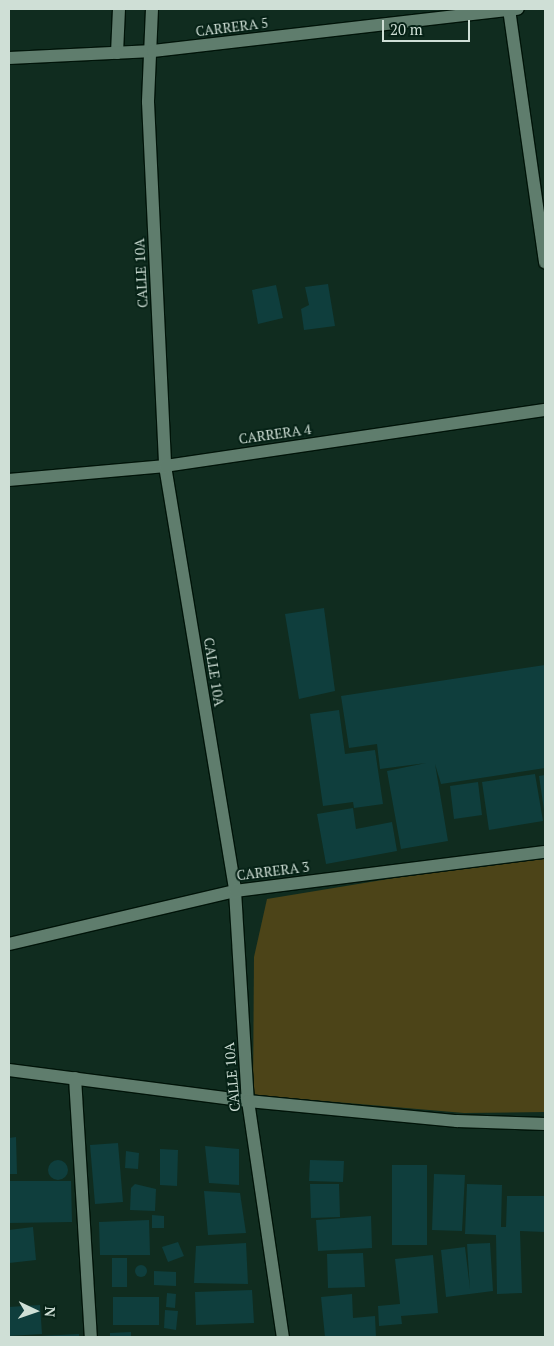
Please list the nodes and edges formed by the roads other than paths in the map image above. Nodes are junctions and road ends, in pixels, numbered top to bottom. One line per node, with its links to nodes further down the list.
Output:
1 (118, 9): 5 (street)
2 (152, 9): 4 (street, CALLE 10A)
3 (512, 9): 4 (street, CARRERA 5); 7 (street)
4 (153, 51): 5 (street, CARRERA 5); 9 (street, CALLE 10A)
5 (117, 53): 6 (street, CARRERA 5)
6 (9, 58)
7 (545, 262)
8 (545, 410): 9 (street, CARRERA 4)
9 (165, 466): 10 (street, CARRERA 4); 12 (street, CALLE 10A)
10 (9, 480)
11 (545, 852): 12 (street, CARRERA 3)
12 (235, 891): 13 (street, CARRERA 3); 16 (street, CALLE 10A)
13 (9, 944)
14 (9, 1070): 15 (street)
15 (76, 1078): 16 (street); 18 (street)
16 (248, 1101): 17 (street); 19 (street, CALLE 10A)
17 (545, 1124)
18 (91, 1337)
19 (283, 1337)

